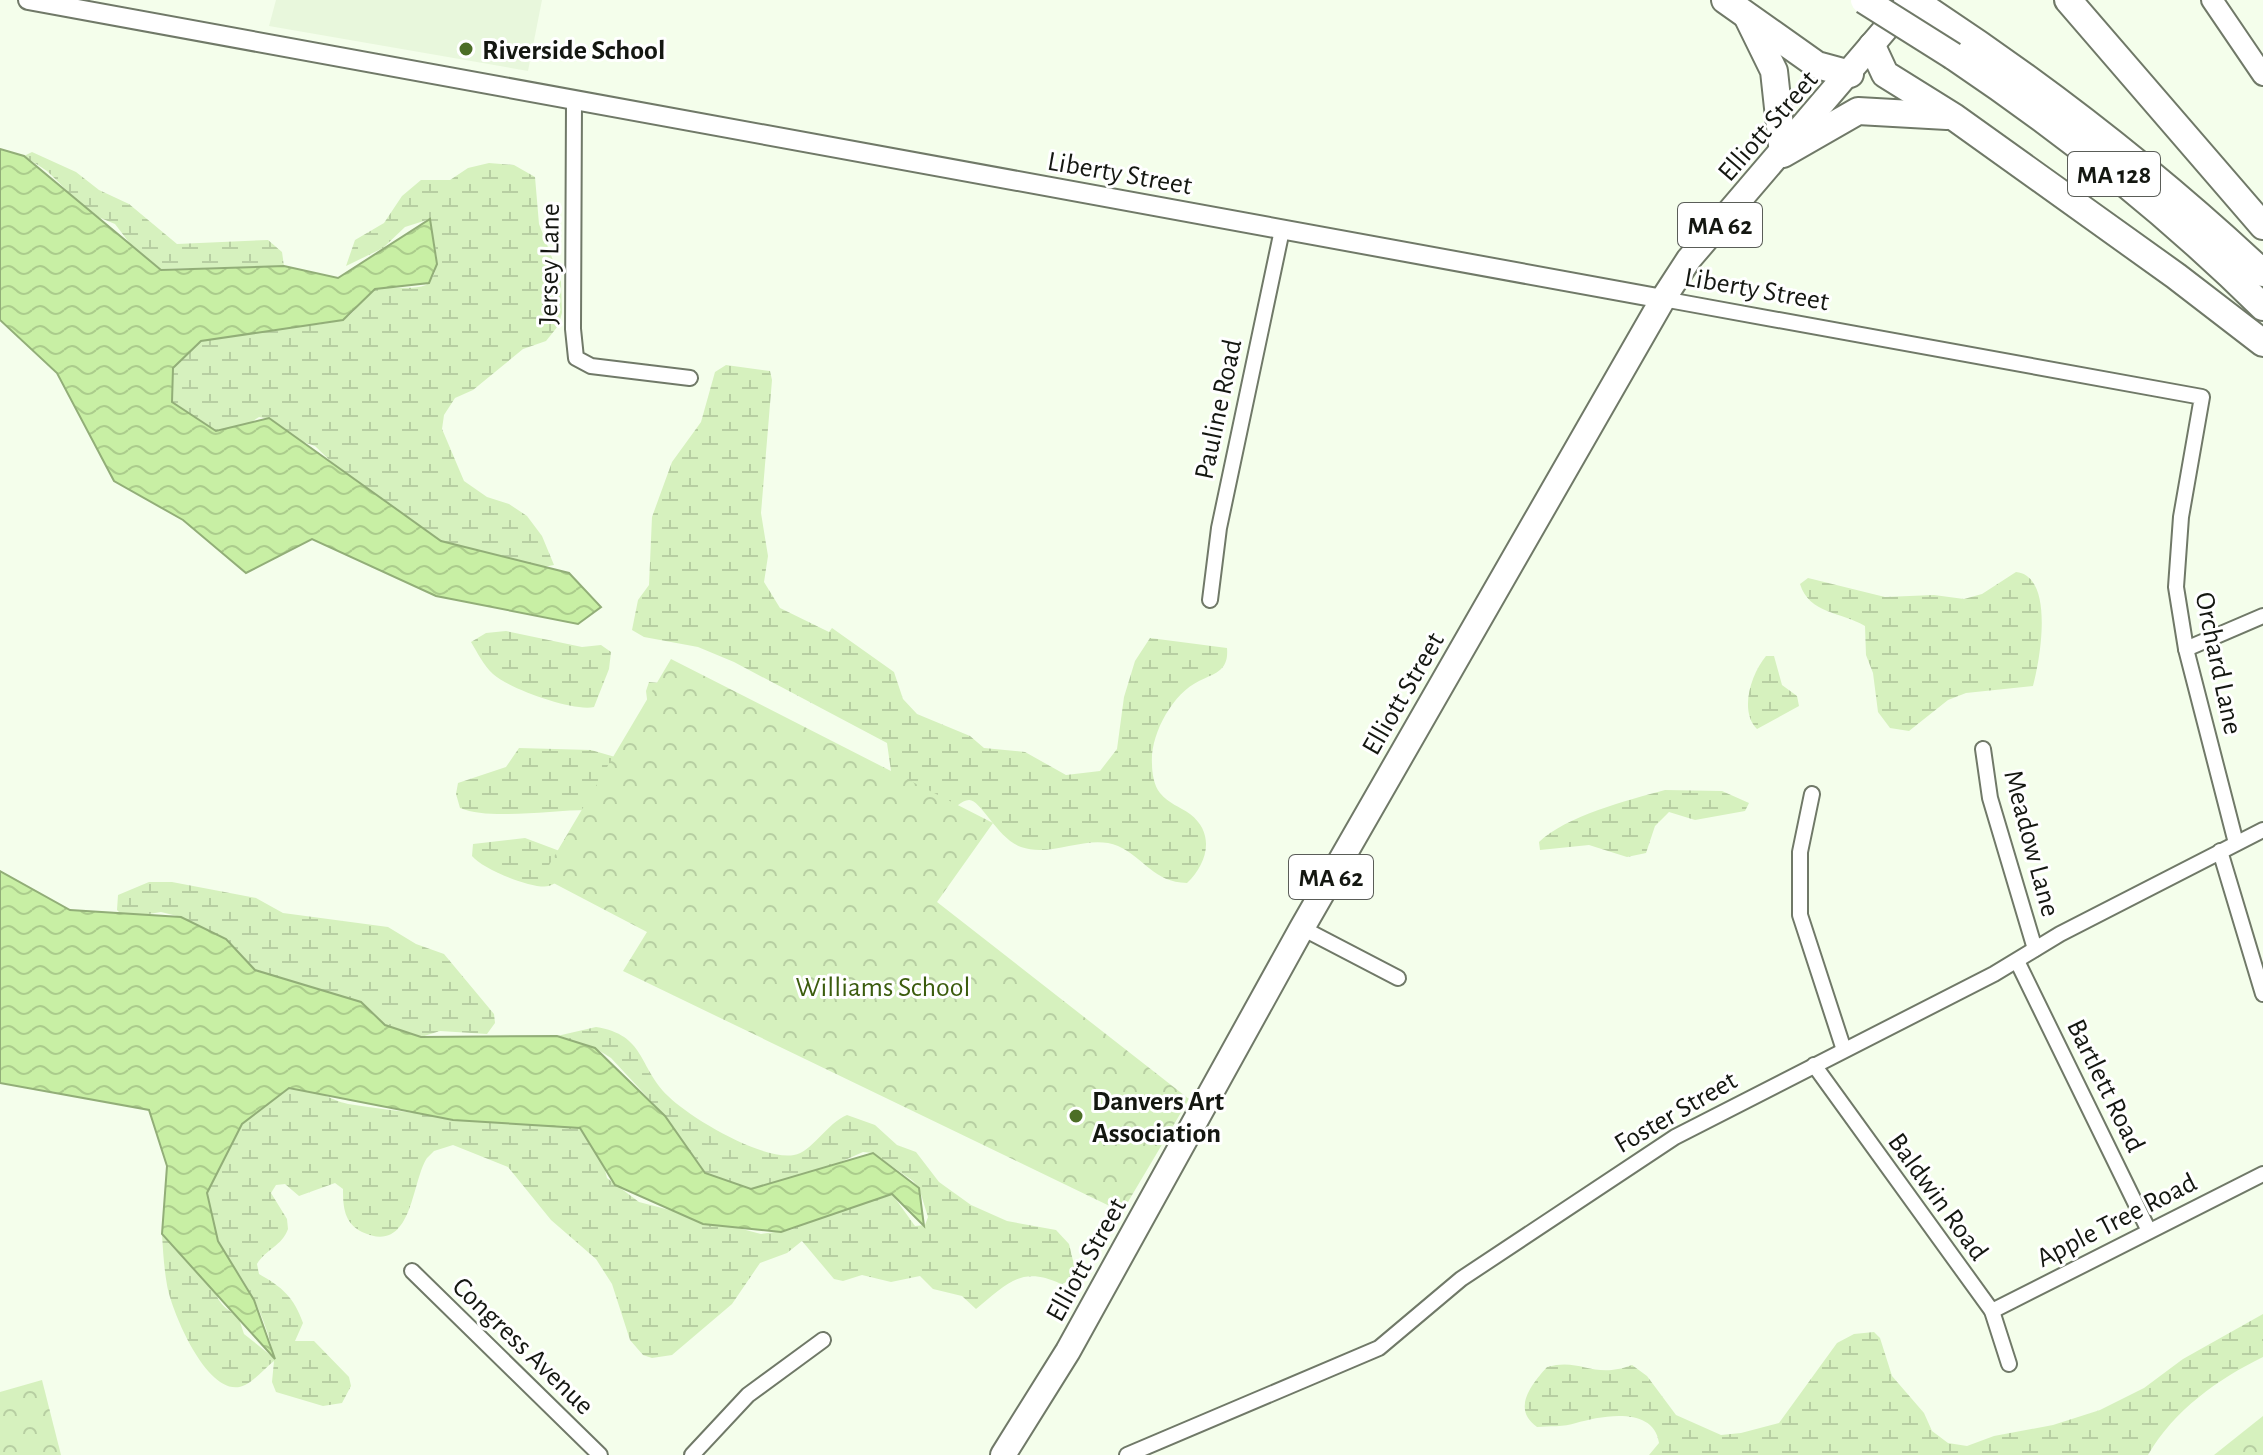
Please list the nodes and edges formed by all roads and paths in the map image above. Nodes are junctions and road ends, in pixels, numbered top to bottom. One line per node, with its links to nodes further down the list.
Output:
1 (28, 0): 13 (street, Liberty Street)
2 (1725, 0): 7 (highway)
3 (1864, 0): 8 (highway, MA 128, bridge)
4 (1912, 0): 8 (highway, MA 128); 9 (main road, Elliott Street / MA 62)
5 (2068, 0): 16 (highway)
6 (2212, 0): 10 (main road)
7 (1748, 18): 11 (highway); 15 (highway)
8 (1959, 45): 18 (highway, MA 128); 20 (highway, MA 128)
9 (1872, 46): 11 (main road, Elliott Street / MA 62); 14 (highway)
10 (2255, 51): 12 (main road)
11 (1850, 74): 15 (main road, Elliott Street / MA 62)
12 (2263, 75)
13 (574, 103): 17 (street, Liberty Street); 22 (street, Jersey Lane)
14 (1954, 117): 15 (highway); 21 (highway)
15 (1783, 154): 19 (main road, Elliott Street / MA 62)
16 (2263, 226)
17 (1282, 230): 19 (street, Liberty Street); 24 (street, Pauline Road)
18 (2263, 273)
19 (1663, 299): 23 (street, Liberty Street); 32 (main road, Elliott Street / MA 62)
20 (2263, 307)
21 (2263, 343)
22 (690, 378)
23 (2202, 397): 26 (street, Orchard Lane)
24 (1210, 600)
25 (2263, 616): 26 (street)
26 (2186, 649): 30 (street, Orchard Lane)
27 (1983, 749): 33 (street, Meadow Lane)
28 (1812, 794): 37 (street)
29 (2263, 830): 30 (street, Foster Street)
30 (2236, 843): 31 (street, Foster Street)
31 (2220, 851): 33 (street, Foster Street); 36 (street)
32 (1302, 928): 35 (street); 47 (main road, Elliott Street / MA 62)
33 (2035, 949): 34 (street, Foster Street)
34 (2017, 961): 37 (street, Foster Street); 40 (street, Bartlett Road)
35 (1398, 978)
36 (2263, 994)
37 (1844, 1050): 38 (street, Foster Street)
38 (1814, 1065): 42 (street, Baldwin Road); 48 (street, Foster Street)
39 (2263, 1174): 40 (street, Apple Tree Road)
40 (2149, 1231): 42 (street, Apple Tree Road)
41 (412, 1271): 45 (street, Congress Avenue)
42 (1992, 1311): 44 (street, Baldwin Road)
43 (823, 1340): 46 (street)
44 (2009, 1364)
45 (600, 1455)
46 (692, 1455)
47 (1003, 1455)
48 (1127, 1455)

